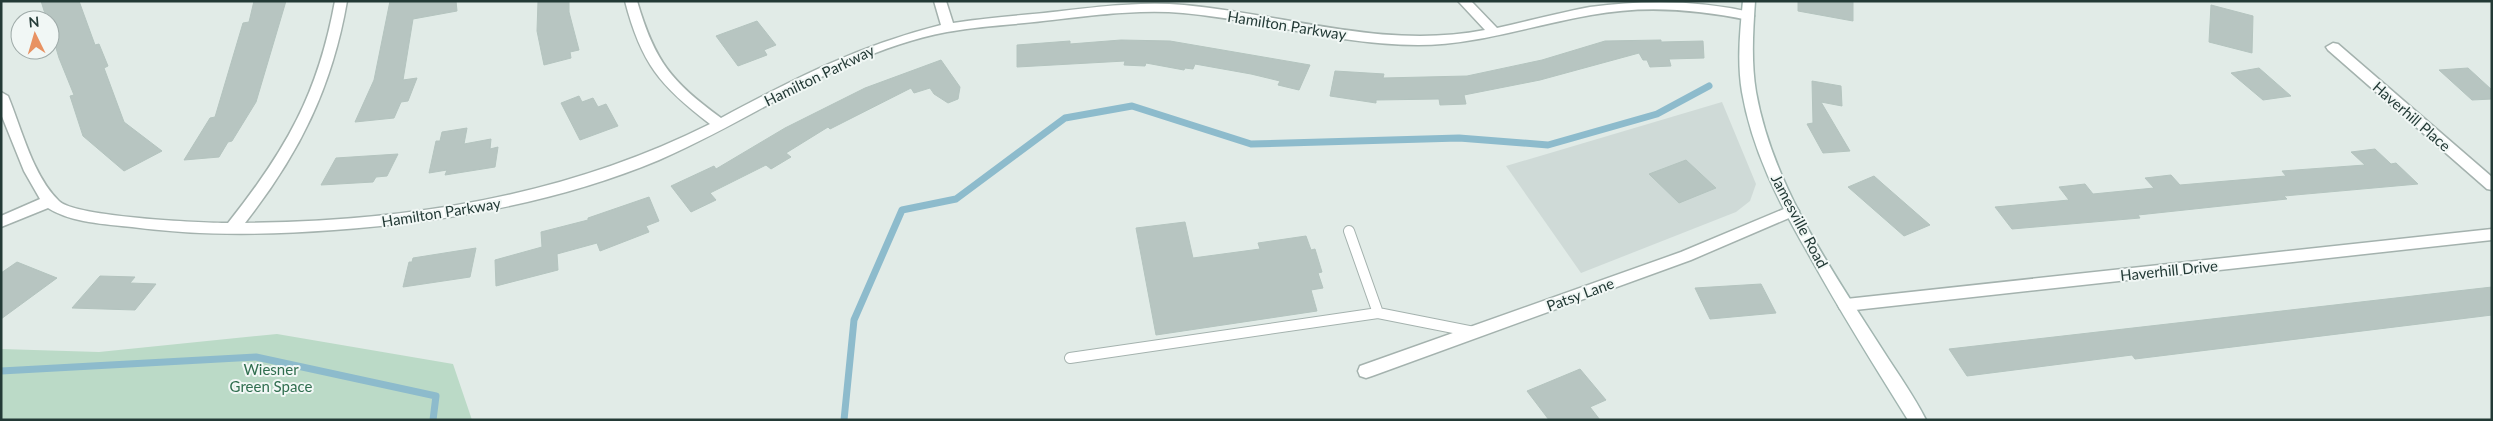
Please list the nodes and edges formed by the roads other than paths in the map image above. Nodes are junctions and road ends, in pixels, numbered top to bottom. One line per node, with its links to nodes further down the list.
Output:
1 (341, 1): 16 (street)
2 (631, 1): 11 (street)
3 (940, 1): 7 (street)
4 (1464, 1): 8 (street)
5 (1167, 5): 7 (street, Hamilton Parkway); 8 (street, Hamilton Parkway)
6 (1748, 8): 8 (street, Hamilton Parkway); 14 (street, Jamesville Road)
7 (948, 27): 11 (street, Hamilton Parkway)
8 (1494, 32)
9 (2333, 47): 12 (street, Haverhill Place)
10 (1, 96): 13 (street, Hamilton Parkway)
11 (720, 124): 16 (street, Hamilton Parkway)
12 (2492, 185)
13 (51, 200): 15 (street); 16 (street, Hamilton Parkway)
14 (1791, 211): 19 (street, Jamesville Road); 21 (street, Patsy Lane)
15 (1, 222)
16 (232, 229)
17 (1350, 231): 20 (lane)
18 (2492, 234): 19 (street, Haverhill Drive)
19 (1846, 305): 24 (street, Jamesville Road)
20 (1378, 313): 21 (lane); 22 (lane)
21 (1474, 332): 23 (street, Patsy Lane)
22 (1070, 358)
23 (1366, 371)
24 (1917, 420)

